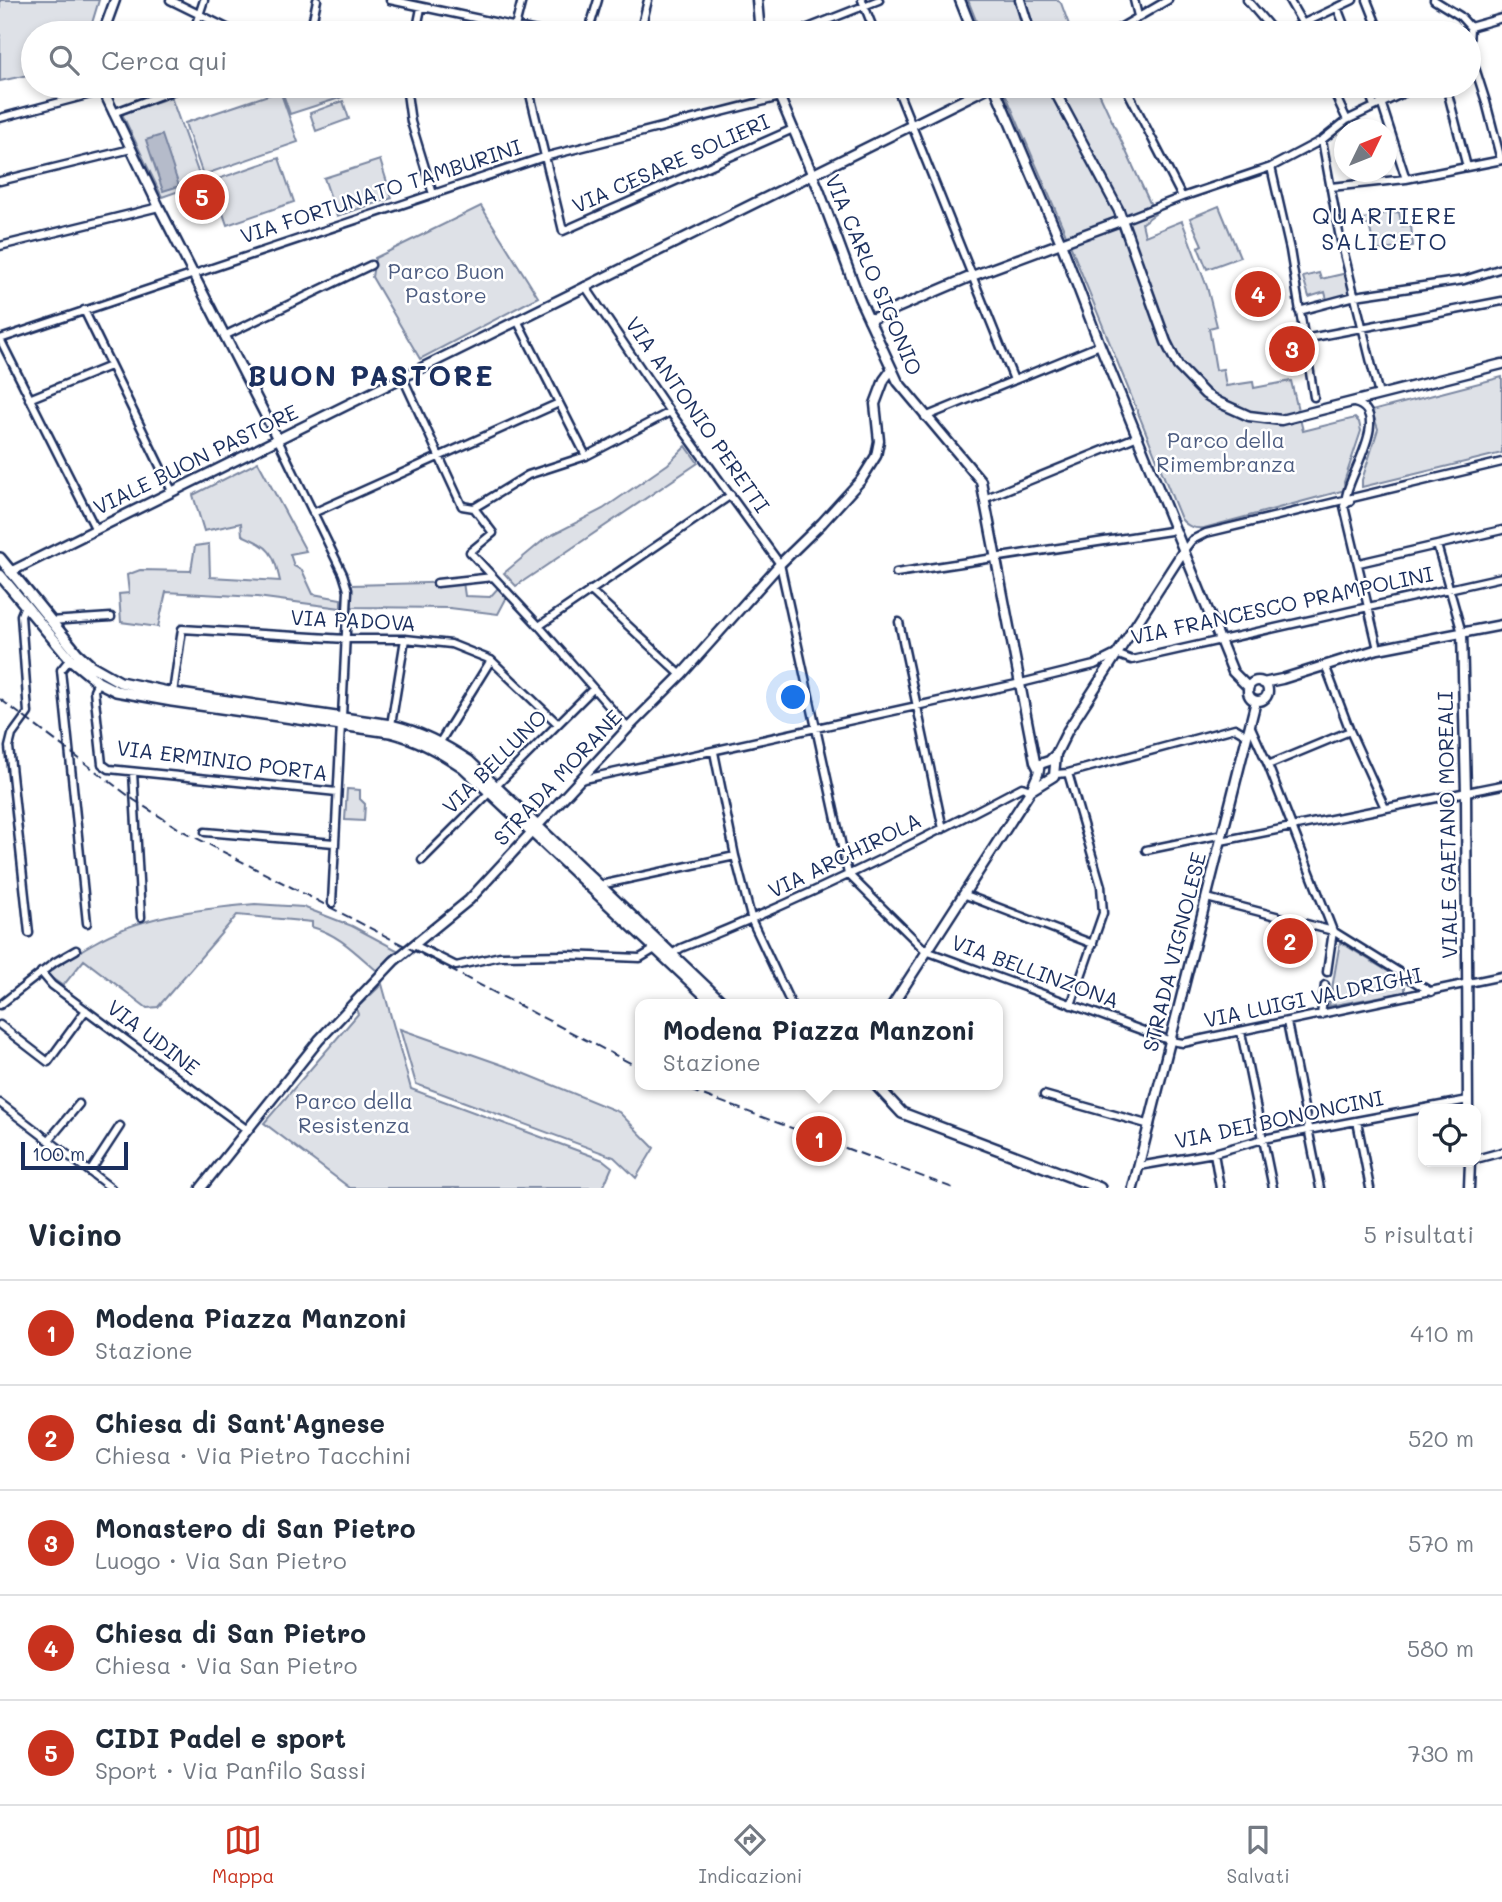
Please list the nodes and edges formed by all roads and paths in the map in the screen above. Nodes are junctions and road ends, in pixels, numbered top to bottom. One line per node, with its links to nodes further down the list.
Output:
1 (115, 0): 26 (street)
2 (170, 0): 23 (street)
3 (204, 0): 23 (street)
4 (317, 0): 29 (street)
5 (392, 0): 22 (street)
6 (522, 0): 32 (street)
7 (598, 0): 33 (street)
8 (648, 0): 34 (street)
9 (757, 0): 35 (street)
10 (879, 0): 20 (street)
11 (960, 0): 38 (street)
12 (1020, 0): 39 (street)
13 (1134, 0): 24 (street)
14 (1168, 0): 24 (street)
15 (1247, 0): 41 (street)
16 (1289, 0): 42 (street)
17 (1353, 0): 21 (street)
18 (1367, 0): 45 (street)
19 (1434, 0): 46 (street)
20 (863, 3): 36 (street); 37 (street)
21 (1337, 7): 43 (street); 44 (street)
22 (421, 8): 30 (street); 31 (street)
23 (199, 15): 27 (street); 28 (street)
24 (1139, 16): 40 (street)
25 (1502, 18): 47 (street)
26 (107, 21)
27 (197, 21)
28 (212, 21)
29 (313, 21)
30 (418, 21)
31 (477, 21)
32 (518, 21)
33 (592, 21)
34 (643, 21)
35 (760, 21)
36 (822, 21)
37 (870, 21)
38 (968, 21)
39 (1026, 21)
40 (1131, 21)
41 (1265, 21)
42 (1302, 21)
43 (1307, 21)
44 (1342, 21)
45 (1375, 21)
46 (1465, 21)
47 (1481, 24)
48 (1481, 86): 76 (street)
49 (68, 98): 67 (street)
50 (106, 98): 66 (street)
51 (149, 98): 66 (street)
52 (408, 98): 83 (street)
53 (531, 98): 75 (street)
54 (776, 98): 75 (street, VIA FORTUNATO TAMBURINI)
55 (780, 98): 71 (street, VIA CARLO SIGONIO)
56 (901, 98): 70 (street)
57 (968, 98): 70 (street, VIALE BUON PASTORE)
58 (998, 98): 87 (street)
59 (1058, 98): 86 (street)
60 (1131, 98): 84 (street)
61 (1337, 98): 68 (street)
62 (1374, 98): 65 (street)
63 (1391, 98): 65 (street)
64 (1449, 98): 78 (street)
65 (1377, 104): 69 (street); 80 (street)
66 (113, 113): 74 (street)
67 (0, 118)
68 (1347, 119)
69 (1349, 119)
70 (912, 125): 79 (street, VIALE BUON PASTORE); 92 (street)
71 (793, 129): 75 (street, VIA CESARE SOLIERI); 79 (street, VIA CARLO SIGONIO)
72 (1334, 130): 73 (street)
73 (1322, 140): 77 (street); 82 (street)
74 (131, 149): 81 (street); 85 (street)
75 (544, 157): 83 (street, VIA FORTUNATO TAMBURINI)
76 (1501, 160): 78 (street)
77 (1271, 167): 84 (street); 97 (street)
78 (1467, 167): 80 (street)
79 (811, 173): 93 (street, VIALE BUON PASTORE); 99 (street, VIA CARLO SIGONIO)
80 (1406, 179): 82 (street)
81 (0, 181)
82 (1331, 187): 94 (street)
83 (433, 194): 91 (street, VIA FORTUNATO TAMBURINI)
84 (1182, 197): 86 (street)
85 (159, 207): 88 (street); 91 (street)
86 (1123, 220): 87 (street); 113 (street)
87 (1061, 243): 92 (street); 104 (street)
88 (0, 246)
89 (371, 265): 101 (street)
90 (1502, 268): 94 (street)
91 (193, 274): 96 (street, VIA FORTUNATO TAMBURINI); 101 (street)
92 (972, 276): 99 (street); 109 (street)
93 (585, 286): 98 (street, VIALE BUON PASTORE); 115 (street, VIA ANTONIO PERETTI)
94 (1355, 296): 97 (street); 100 (street)
95 (1502, 301): 100 (street)
96 (84, 310): 103 (street, VIA FORTUNATO TAMBURINI); 106 (street)
97 (1299, 311): 102 (street)
98 (517, 320): 108 (street, VIALE BUON PASTORE); 114 (street)
99 (869, 320): 107 (street, VIA CARLO SIGONIO)
100 (1363, 327): 102 (street); 110 (street)
101 (225, 336): 118 (street)
102 (1304, 338): 111 (street)
103 (0, 339): 112 (street)
104 (1100, 345): 109 (street); 117 (street)
105 (1502, 364): 110 (street)
106 (110, 366): 112 (street); 122 (street)
107 (892, 369): 116 (street, VIA CARLO SIGONIO); 136 (street, STRADA MORANE)
108 (403, 378): 118 (street, VIALE BUON PASTORE); 119 (street)
109 (1014, 380): 116 (street)
110 (1378, 394): 113 (street)
111 (1314, 397)
112 (29, 399): 128 (street)
113 (1349, 402): 125 (street)
114 (559, 403): 119 (street); 120 (street)
115 (670, 412): 120 (street); 123 (street, VIA ANTONIO PERETTI)
116 (925, 417): 124 (street, VIA CARLO SIGONIO)
117 (1138, 436): 124 (street); 132 (street)
118 (278, 440): 122 (street, VIALE BUON PASTORE); 127 (street)
119 (439, 455): 126 (street); 127 (street)
120 (586, 456): 126 (street)
121 (1502, 462): 125 (street)
122 (172, 491): 128 (street, VIALE BUON PASTORE)
123 (730, 495): 136 (street, VIA ANTONIO PERETTI); 143 (street)
124 (984, 499): 134 (street, VIA CARLO SIGONIO)
125 (1353, 499): 132 (street); 135 (street)
126 (474, 508): 139 (street)
127 (313, 513): 152 (street)
128 (94, 528): 138 (street, VIALE BUON PASTORE)
129 (1502, 530): 131 (street)
130 (1170, 531): 134 (street)
131 (1437, 545): 135 (street); 142 (street, VIALE GAETANO MOREALI)
132 (1184, 550): 154 (street); 156 (street)
133 (0, 558): 138 (main road)
134 (995, 559): 137 (street); 163 (street, VIA CARLO SIGONIO)
135 (1359, 563): 145 (street)
136 (780, 564): 160 (street, STRADA MORANE); 176 (street)
137 (896, 573)
138 (3, 576): 144 (main road); 147 (main road)
139 (492, 577): 141 (street); 150 (street)
140 (1502, 577): 142 (street, VIA FRANCESCO PRAMPOLINI)
141 (437, 583)
142 (1448, 589): 145 (street, VIA FRANCESCO PRAMPOLINI); 151 (street, VIALE GAETANO MOREALI)
143 (590, 590): 150 (street); 160 (street)
144 (25, 606): 157 (main road); 213 (street)
145 (1370, 607): 154 (street, VIA FRANCESCO PRAMPOLINI); 155 (street)
146 (111, 617): 147 (street)
147 (50, 621): 157 (main road)
148 (900, 622): 170 (street)
149 (1502, 625): 151 (street)
150 (539, 626): 166 (street)
151 (1462, 633): 155 (street); 193 (street, VIALE GAETANO MOREALI)
152 (346, 639): 153 (street, VIA PADOVA); 168 (street, VIA PADOVA); 171 (street)
153 (405, 639): 158 (street, VIA PADOVA); 174 (street)
154 (1220, 639): 156 (street, VIA FRANCESCO PRAMPOLINI); 165 (street)
155 (1378, 649): 159 (street)
156 (1115, 654): 163 (street, VIA FRANCESCO PRAMPOLINI); 182 (street)
157 (73, 656): 161 (main road); 211 (street)
158 (491, 660): 172 (street, VIA PADOVA); 179 (street)
159 (1325, 665): 162 (street); 177 (street)
160 (681, 674): 175 (street, STRADA MORANE)
161 (100, 678): 168 (main road); 184 (street, VIA ERMINIO PORTA)
162 (1282, 679): 164 (street); 167 (street)
163 (1021, 683): 170 (street, VIA FRANCESCO PRAMPOLINI); 180 (street, VIA CARLO SIGONIO)
164 (1263, 683): 165 (street); 167 (street)
165 (1248, 687): 169 (street)
166 (593, 689): 172 (street, VIA BELLUNO); 175 (street)
167 (1267, 694): 169 (street)
168 (172, 697): 171 (main road)
169 (1255, 701): 173 (street, STRADA VIGNOLESE)
170 (918, 706): 176 (street, VIA FRANCESCO PRAMPOLINI); 197 (street)
171 (342, 720): 174 (main road); 192 (street)
172 (558, 724): 190 (street, VIA BELLUNO)
173 (1250, 725): 178 (street, STRADA VIGNOLESE); 183 (street)
174 (391, 728): 179 (main road)
175 (628, 728): 188 (street, STRADA MORANE)
176 (814, 729): 181 (street, VIA FRANCESCO PRAMPOLINI); 204 (street)
177 (1350, 731): 183 (street); 194 (street)
178 (1247, 735): 185 (street); 199 (street, STRADA VIGNOLESE)
179 (438, 746): 190 (main road)
180 (1032, 746): 182 (street); 186 (street, VIA CARLO SIGONIO)
181 (715, 752): 188 (street, VIA FRANCESCO PRAMPOLINI); 202 (street)
182 (1051, 760): 186 (street); 187 (street)
183 (1268, 765): 195 (street)
184 (133, 772): 192 (street, VIA ERMINIO PORTA); 209 (street)
185 (1068, 773): 187 (street); 214 (street)
186 (1041, 774): 187 (street); 191 (street)
187 (1056, 774)
188 (580, 780): 196 (street, STRADA MORANE)
189 (1502, 785): 193 (street)
190 (493, 790): 196 (main road); 203 (street, VIA BELLUNO)
191 (1031, 790): 197 (street, VIA ARCHIROLA); 206 (street)
192 (337, 792): 200 (street)
193 (1466, 792): 194 (street); 223 (street, VIALE GAETANO MOREALI)
194 (1385, 808): 195 (street)
195 (1292, 827): 199 (street); 212 (street)
196 (535, 829): 205 (main road); 215 (street, STRADA MORANE)
197 (943, 829): 204 (street, VIA ARCHIROLA)
198 (205, 832): 200 (street)
199 (1222, 838): 201 (street); 207 (street, STRADA VIGNOLESE)
200 (334, 844): 208 (street)
201 (1146, 849)
202 (735, 856): 205 (street); 210 (street)
203 (422, 860)
204 (848, 874): 210 (street, VIA ARCHIROLA); 218 (street)
205 (598, 888): 216 (main road); 219 (main road)
206 (963, 894): 214 (street); 218 (street)
207 (1207, 898): 212 (street); 237 (street, STRADA VIGNOLESE)
208 (332, 903)
209 (141, 917)
210 (751, 920): 219 (street, VIA ARCHIROLA); 228 (street)
211 (86, 923)
212 (1333, 931): 221 (street); 225 (street)
213 (29, 933)
214 (1093, 944): 231 (street)
215 (414, 945): 216 (street); 247 (street, STRADA MORANE)
216 (655, 949): 226 (main road)
217 (76, 950): 220 (street)
218 (926, 951): 229 (street); 231 (street, VIA BELLINZONA)
219 (672, 954): 227 (main road)
220 (41, 972): 230 (street); 232 (street, VIA UDINE)
221 (1327, 972)
222 (1502, 976): 223 (street, VIA LUIGI VALDRIGHI)
223 (1467, 984): 225 (street, VIA LUIGI VALDRIGHI); 242 (street, VIALE GAETANO MOREALI)
224 (1325, 985): 233 (street)
225 (1431, 992): 233 (street, VIA LUIGI VALDRIGHI)
226 (710, 999)
227 (719, 999)
228 (789, 999)
229 (896, 999)
230 (0, 1004)
231 (1071, 1004): 237 (street, VIA BELLINZONA)
232 (86, 1010): 235 (street); 247 (street, VIA UDINE)
233 (1321, 1014): 234 (street, VIA LUIGI VALDRIGHI)
234 (1287, 1022): 236 (street, VIA LUIGI VALDRIGHI); 248 (street)
235 (0, 1026)
236 (1241, 1032): 237 (street, VIA LUIGI VALDRIGHI); 249 (street)
237 (1171, 1041): 245 (street, STRADA VIGNOLESE)
238 (881, 1090): 257 (main road)
239 (1044, 1095): 245 (street)
240 (0, 1103): 250 (street)
241 (79, 1104): 250 (street)
242 (1468, 1104)
243 (1418, 1112): 244 (street, VIA DEI BONONCINI)
244 (1356, 1121): 248 (street, VIA DEI BONONCINI); 264 (street)
245 (1150, 1125): 254 (street, STRADA VIGNOLESE)
246 (120, 1126): 256 (street)
247 (246, 1129): 259 (street, STRADA MORANE)
248 (1308, 1130): 249 (street, VIA DEI BONONCINI); 263 (street)
249 (1263, 1139): 252 (street, VIA DEI BONONCINI); 262 (street)
250 (49, 1140): 256 (street)
251 (1502, 1152): 253 (street)
252 (1214, 1153): 254 (street, VIA DEI BONONCINI); 261 (street)
253 (1481, 1158)
254 (1139, 1166): 260 (street, STRADA VIGNOLESE)
255 (1470, 1167): 265 (street)
256 (90, 1172): 258 (street)
257 (1097, 1187)
258 (111, 1188)
259 (201, 1188)
260 (1133, 1188)
261 (1220, 1188)
262 (1273, 1188)
263 (1320, 1188)
264 (1370, 1188)
265 (1469, 1188)

